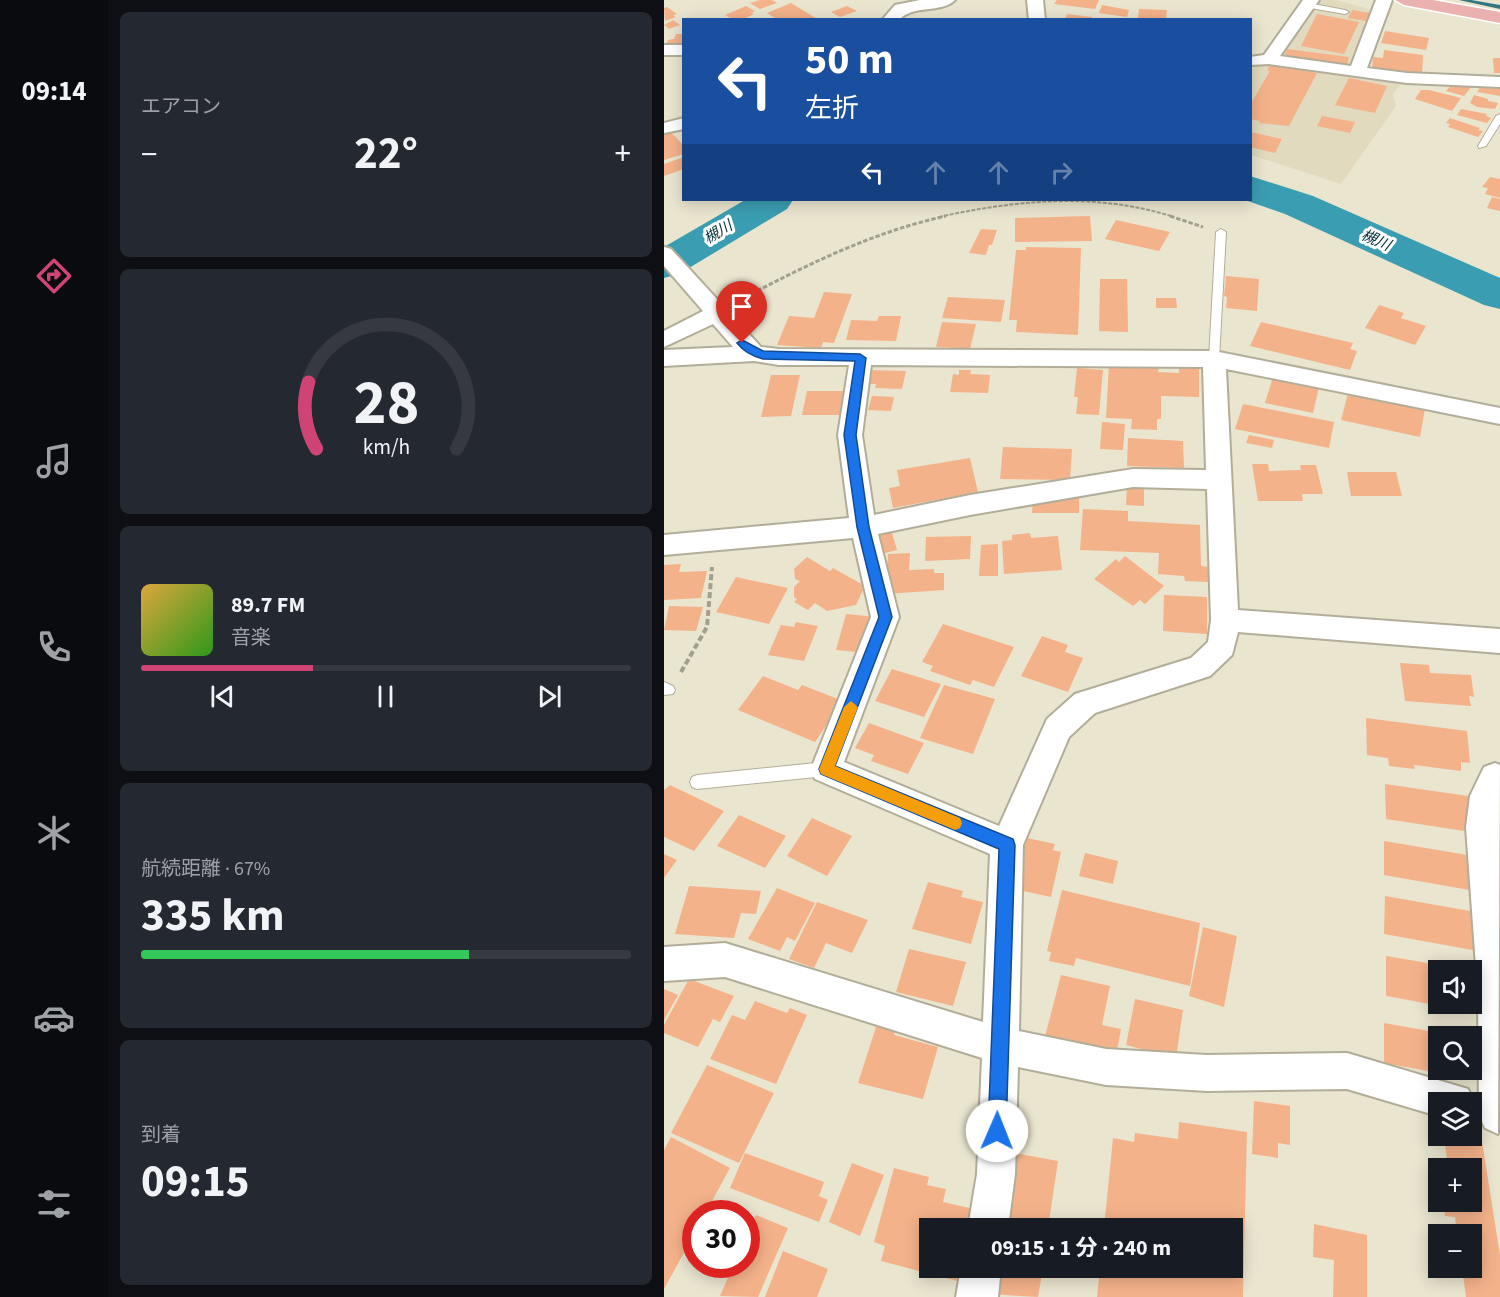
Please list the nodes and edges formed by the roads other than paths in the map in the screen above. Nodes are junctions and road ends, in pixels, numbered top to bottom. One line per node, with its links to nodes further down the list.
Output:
1 (947, 0): 7 (street)
2 (1035, 0): 8 (street)
3 (1384, 0): 14 (street)
4 (1404, 0): 9 (main road)
5 (1310, 3): 6 (lane); 12 (street)
6 (1345, 12)
7 (892, 18)
8 (1037, 18)
9 (1500, 18)
10 (664, 50): 11 (street)
11 (682, 50)
12 (1269, 59): 13 (street); 14 (street)
13 (1252, 62)
14 (1357, 72): 15 (street)
15 (1500, 82)
16 (1500, 116): 19 (lane)
17 (682, 124): 18 (street)
18 (664, 128)
19 (1482, 146)
20 (1221, 232): 27 (lane)
21 (664, 253): 22 (street)
22 (717, 313): 23 (street); 24 (street)
23 (664, 340)
24 (754, 353): 25 (street); 26 (street)
25 (664, 358)
26 (860, 358): 27 (street); 30 (street)
27 (1213, 359): 28 (street); 29 (street)
28 (1500, 416)
29 (1219, 480): 30 (street); 32 (street)
30 (863, 527): 31 (street); 34 (street)
31 (664, 545)
32 (1225, 620): 33 (street); 37 (street)
33 (1500, 641)
34 (826, 769): 36 (lane); 37 (street)
35 (1495, 777): 41 (street)
36 (697, 782)
37 (1007, 845): 39 (street)
38 (664, 964): 39 (street)
39 (1000, 1045): 40 (street); 42 (street)
40 (1428, 1094)
41 (1490, 1113)
42 (989, 1218)
43 (980, 1278): 44 (street)
44 (977, 1297)

